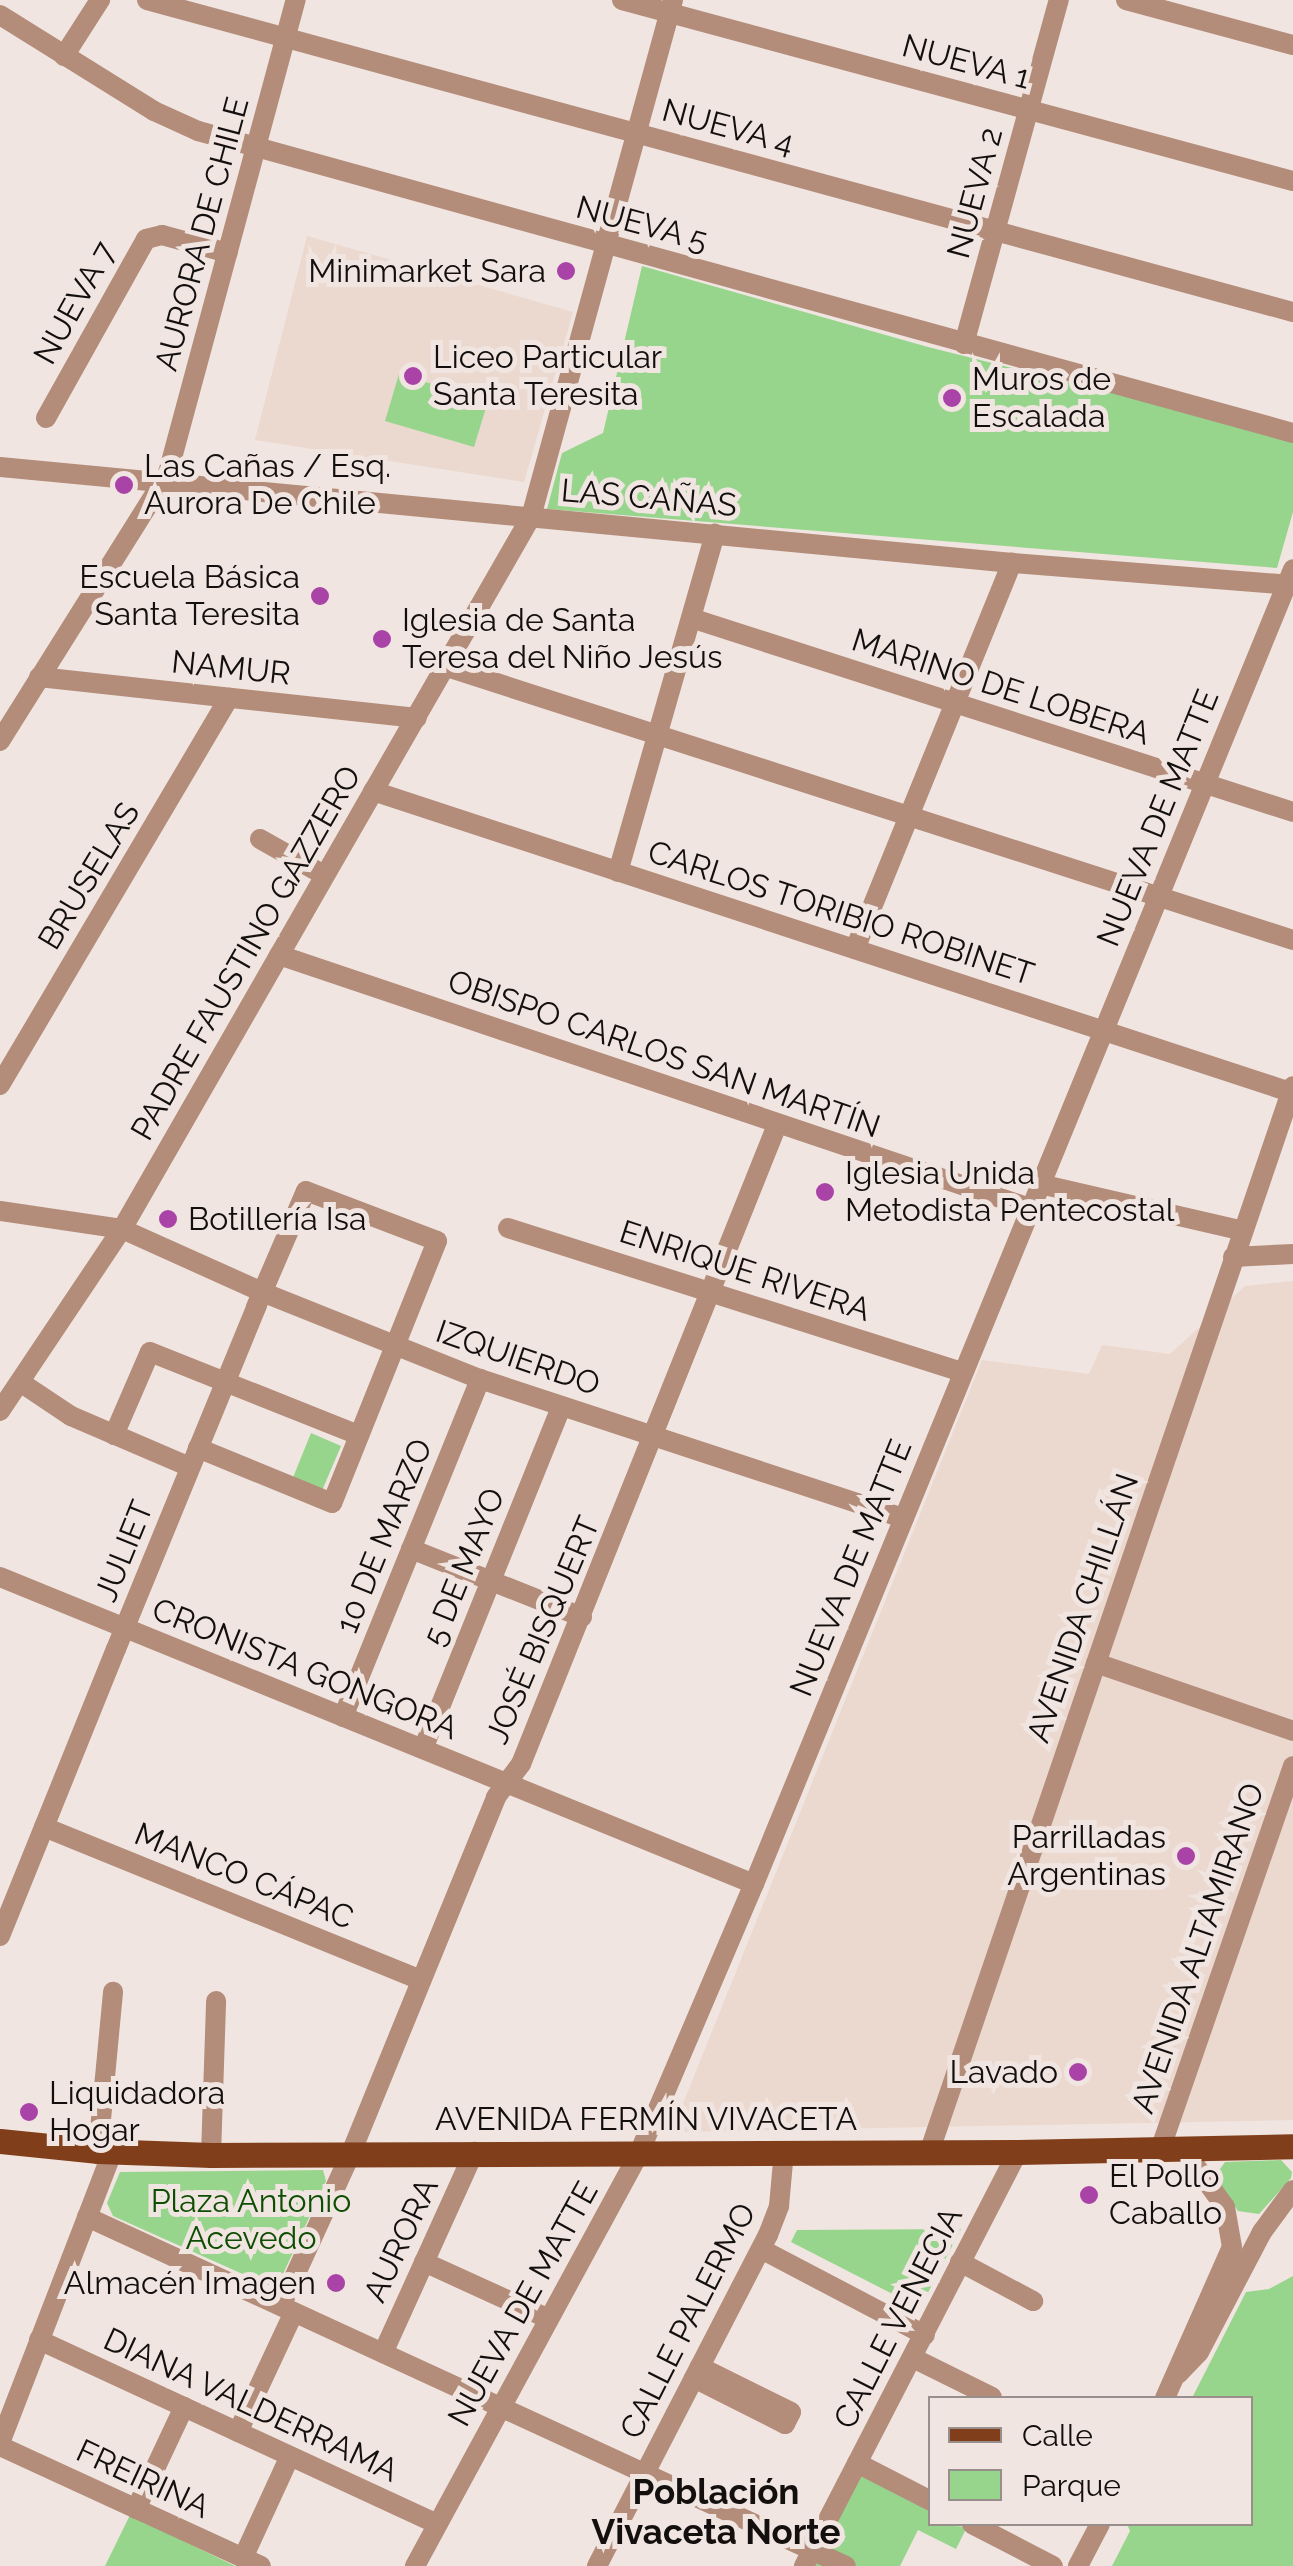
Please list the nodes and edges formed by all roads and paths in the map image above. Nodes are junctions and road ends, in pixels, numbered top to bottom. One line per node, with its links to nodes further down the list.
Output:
1 (100, 0): 11 (street)
2 (147, 0): 9 (street, NUEVA 4)
3 (296, 0): 9 (street, AURORA DE CHILE)
4 (622, 0): 7 (street, NUEVA 1)
5 (1059, 0): 12 (street, NUEVA 2)
6 (1126, 0): 10 (street)
7 (672, 6): 12 (street, NUEVA 1); 13 (street, PADRE FAUSTINO GAZZERO)
8 (0, 16): 11 (street, NUEVA 5)
9 (286, 38): 13 (street, NUEVA 4); 14 (street, AURORA DE CHILE)
10 (1293, 45)
11 (64, 56): 14 (street, NUEVA 5)
12 (1028, 110): 15 (street, NUEVA 1); 16 (street, NUEVA 2)
13 (637, 133): 16 (street, NUEVA 4); 17 (street, PADRE FAUSTINO GAZZERO)
14 (256, 148): 17 (street, NUEVA 5); 18 (street, AURORA DE CHILE)
15 (1293, 182)
16 (995, 231): 19 (street, NUEVA 4); 20 (street, NUEVA 2)
17 (608, 245): 20 (street, NUEVA 5); 25 (street, PADRE FAUSTINO GAZZERO)
18 (228, 253): 21 (street, NUEVA 7); 24 (street, AURORA DE CHILE)
19 (1293, 312)
20 (964, 344): 22 (street, NUEVA 5)
21 (46, 418)
22 (1293, 433)
23 (0, 467): 24 (street, LAS CAÑAS)
24 (161, 482): 25 (street, LAS CAÑAS); 31 (street, AURORA DE CHILE)
25 (531, 517): 26 (street, LAS CAÑAS); 30 (street, PADRE FAUSTINO GAZZERO)
26 (715, 534): 27 (street, LAS CAÑAS); 29 (street)
27 (1012, 563): 28 (street, LAS CAÑAS); 33 (street)
28 (1291, 580): 37 (street, NUEVA DE MATTE)
29 (691, 618): 33 (street, MARINO DE LOBERA); 35 (street)
30 (447, 667): 34 (street, PADRE FAUSTINO GAZZERO); 35 (street)
31 (39, 677): 32 (street, NAMUR); 36 (street, AURORA DE CHILE)
32 (229, 698): 34 (street, NAMUR); 49 (street, BRUSELAS)
33 (955, 704): 37 (street, MARINO DE LOBERA); 40 (street)
34 (417, 718): 38 (street, PADRE FAUSTINO GAZZERO)
35 (658, 735): 40 (street); 42 (street)
36 (0, 741)
37 (1205, 784): 39 (street, MARINO DE LOBERA); 44 (street, NUEVA DE MATTE)
38 (373, 791): 42 (street, CARLOS TORIBIO ROBINET); 43 (street, PADRE FAUSTINO GAZZERO)
39 (1293, 812)
40 (910, 816): 44 (street); 46 (street)
41 (260, 838): 43 (street)
42 (618, 872): 46 (street, CARLOS TORIBIO ROBINET)
43 (324, 875): 47 (street, PADRE FAUSTINO GAZZERO)
44 (1160, 896): 45 (street); 48 (street, NUEVA DE MATTE)
45 (1293, 940)
46 (855, 949): 48 (street, CARLOS TORIBIO ROBINET)
47 (278, 955): 51 (street, OBISPO CARLOS SAN MARTÍN); 55 (street, PADRE FAUSTINO GAZZERO)
48 (1103, 1030): 50 (street, CARLOS TORIBIO ROBINET); 52 (street, NUEVA DE MATTE)
49 (0, 1085)
50 (1292, 1089): 57 (street, AVENIDA CHILLÁN)
51 (777, 1125): 53 (street, OBISPO CARLOS SAN MARTÍN); 61 (street, JOSÉ BISQUERT)
52 (1040, 1184): 53 (street, NUEVA DE MATTE); 57 (street)
53 (1030, 1208): 63 (street, NUEVA DE MATTE)
54 (0, 1211): 55 (street, IZQUIERDO)
55 (122, 1228): 60 (street, IZQUIERDO); 65 (street, PADRE FAUSTINO GAZZERO)
56 (508, 1228): 61 (street, ENRIQUE RIVERA)
57 (1243, 1231): 59 (street, AVENIDA CHILLÁN)
58 (1293, 1254): 59 (street)
59 (1233, 1257): 79 (street, AVENIDA CHILLÁN)
60 (262, 1292): 62 (street, IZQUIERDO); 62 (street, JULIET); 66 (street, JULIET)
61 (711, 1292): 63 (street, ENRIQUE RIVERA); 71 (street, JOSÉ BISQUERT)
62 (395, 1346): 64 (street, IZQUIERDO); 70 (street)
63 (964, 1372): 73 (street, NUEVA DE MATTE)
64 (480, 1379): 67 (street, IZQUIERDO); 74 (street, 10 DE MARZO)
65 (20, 1382): 68 (street, PADRE FAUSTINO GAZZERO); 69 (street)
66 (225, 1382): 69 (street); 70 (street); 72 (street, JULIET)
67 (561, 1407): 71 (street, IZQUIERDO); 76 (street, 5 DE MAYO)
68 (0, 1411)
69 (114, 1435): 72 (street)
70 (359, 1435): 72 (street)
71 (655, 1436): 73 (street, IZQUIERDO); 77 (street, JOSÉ BISQUERT)
72 (194, 1458): 78 (street, JULIET)
73 (904, 1518): 86 (street, NUEVA DE MATTE)
74 (411, 1550): 76 (street); 80 (street, 10 DE MARZO)
75 (0, 1578): 78 (street, CRONISTA GONGORA)
76 (491, 1582): 77 (street); 82 (street, 5 DE MAYO)
77 (582, 1617): 84 (street, JOSÉ BISQUERT)
78 (124, 1628): 80 (street, CRONISTA GONGORA); 85 (street, JULIET)
79 (1096, 1663): 81 (street); 93 (street, AVENIDA CHILLÁN)
80 (343, 1716): 82 (street, CRONISTA GONGORA)
81 (1293, 1730)
82 (424, 1749): 84 (street, CRONISTA GONGORA)
83 (1293, 1766): 94 (street, AVENIDA ALTAMIRANO)
84 (507, 1784): 86 (street, CRONISTA GONGORA); 88 (street, JOSÉ BISQUERT)
85 (44, 1827): 87 (street, JULIET); 88 (street, MANCO CÁPAC)
86 (754, 1884): 96 (street, NUEVA DE MATTE)
87 (0, 1936)
88 (421, 1980): 100 (street, JOSÉ BISQUERT)
89 (113, 1992): 95 (street)
90 (216, 2001): 101 (street)
91 (0, 2141): 95 (main road, AVENIDA FERMÍN VIVACETA)
92 (1293, 2146): 94 (main road, AVENIDA FERMÍN VIVACETA)
93 (930, 2150): 97 (main road, AVENIDA FERMÍN VIVACETA); 99 (main road, AVENIDA FERMÍN VIVACETA)
94 (1172, 2150): 99 (main road, AVENIDA FERMÍN VIVACETA); 115 (street)
95 (104, 2151): 101 (main road, AVENIDA FERMÍN VIVACETA); 103 (street)
96 (640, 2151): 97 (main road, AVENIDA FERMÍN VIVACETA); 98 (main road, AVENIDA FERMÍN VIVACETA); 109 (street, NUEVA DE MATTE)
97 (784, 2151): 104 (street, CALLE PALERMO)
98 (474, 2152): 100 (main road, AVENIDA FERMÍN VIVACETA); 105 (street, AURORA)
99 (1018, 2152): 106 (street, CALLE VENECIA)
100 (352, 2153): 101 (main road, AVENIDA FERMÍN VIVACETA); 108 (street, JOSÉ BISQUERT)
101 (211, 2155)
102 (1293, 2190): 115 (street)
103 (87, 2216): 108 (street); 111 (street)
104 (761, 2249): 110 (street); 114 (street, CALLE PALERMO)
105 (424, 2262): 109 (street); 112 (street, AURORA)
106 (960, 2262): 107 (street); 110 (street, CALLE VENECIA)
107 (1033, 2301)
108 (288, 2309): 112 (street); 121 (street, JOSÉ BISQUERT)
109 (549, 2319): 120 (street, NUEVA DE MATTE)
110 (925, 2335): 113 (street, CALLE VENECIA)
111 (40, 2340): 119 (street, DIANA VALDERRAMA); 122 (street)
112 (383, 2353): 120 (street)
113 (913, 2358): 116 (street); 124 (street, CALLE VENECIA)
114 (697, 2372): 118 (street); 125 (street, CALLE PALERMO)
115 (1177, 2375): 117 (street)
116 (990, 2396)
117 (1166, 2396)
118 (747, 2397)
119 (184, 2407): 121 (street, DIANA VALDERRAMA); 127 (street)
120 (500, 2408): 125 (street); 128 (street, NUEVA DE MATTE)
121 (238, 2432): 123 (street, DIANA VALDERRAMA)
122 (0, 2444): 127 (street, FREIRINA)
123 (290, 2456): 128 (street, DIANA VALDERRAMA); 132 (street)
124 (858, 2463): 126 (street); 131 (street, CALLE VENECIA)
125 (645, 2473): 131 (street); 134 (street, CALLE PALERMO)
126 (928, 2501)
127 (136, 2509): 132 (street, FREIRINA)
128 (438, 2524): 133 (street, NUEVA DE MATTE)
129 (976, 2526): 136 (street)
130 (1099, 2526): 137 (street)
131 (809, 2558): 135 (street)
132 (252, 2562)
133 (415, 2566)
134 (597, 2566)
135 (846, 2566)
136 (1053, 2566)
137 (1078, 2566)

